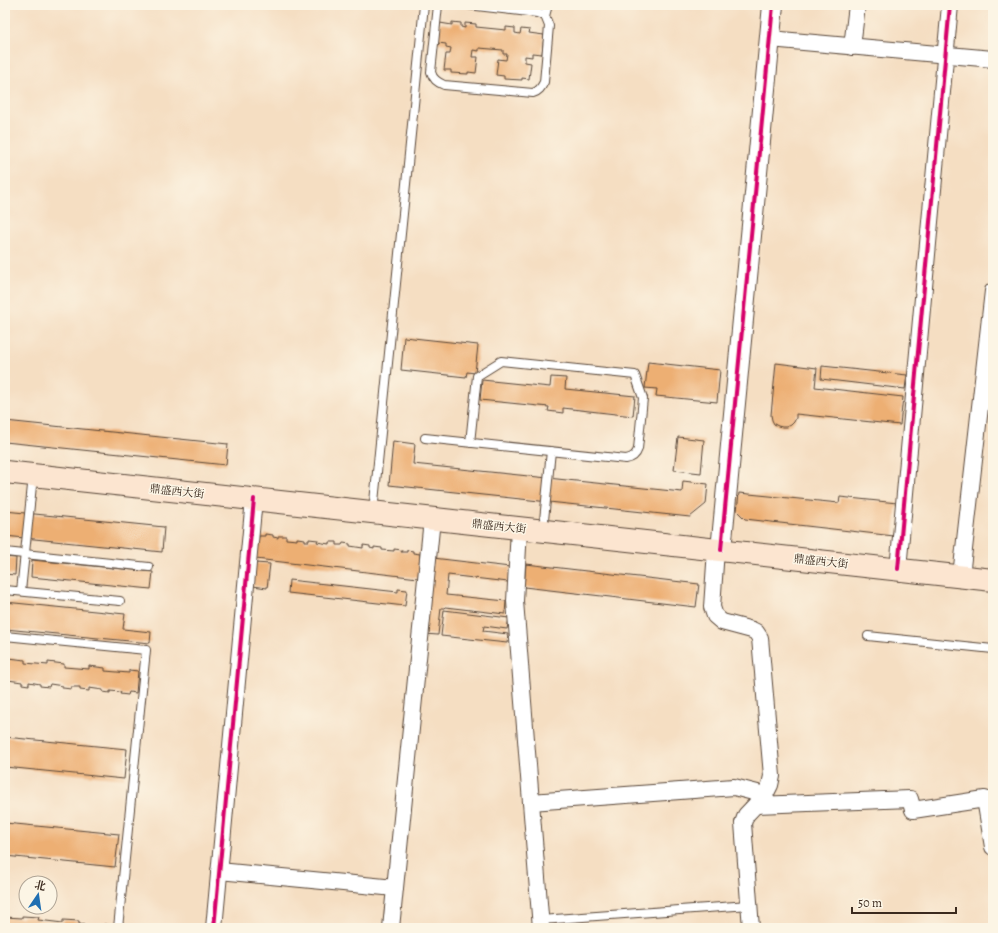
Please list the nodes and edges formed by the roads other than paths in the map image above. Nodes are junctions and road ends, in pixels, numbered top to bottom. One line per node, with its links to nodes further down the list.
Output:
1 (424, 5): 20 (lane)
2 (438, 5): 8 (lane)
3 (468, 5): 8 (lane)
4 (548, 5): 8 (lane)
5 (773, 5): 9 (street)
6 (857, 5): 10 (street)
7 (950, 5): 11 (street)
8 (545, 16)
9 (770, 39): 10 (street); 24 (street)
10 (852, 46): 11 (street)
11 (945, 55): 12 (street); 28 (street)
12 (993, 59)
13 (993, 291): 29 (street)
14 (425, 438): 15 (lane)
15 (470, 443): 16 (lane); 16 (lane)
16 (551, 451): 23 (lane)
17 (5, 472): 18 (main road, 鼎盛西大街)
18 (33, 475): 19 (main road, 鼎盛西大街); 26 (lane)
19 (254, 500): 20 (main road, 鼎盛西大街); 40 (street)
20 (372, 512): 21 (main road, 鼎盛西大街)
21 (432, 519): 22 (main road, 鼎盛西大街); 41 (street)
22 (519, 529): 23 (main road, 鼎盛西大街); 38 (street)
23 (543, 531): 24 (main road, 鼎盛西大街)
24 (718, 550): 28 (main road, 鼎盛西大街); 37 (street)
25 (5, 552): 26 (lane)
26 (25, 554): 27 (lane); 32 (lane)
27 (149, 567)
28 (898, 569): 29 (main road, 鼎盛西大街)
29 (961, 576): 30 (main road, 鼎盛西大街)
30 (993, 580)
31 (5, 590): 32 (lane)
32 (21, 591): 33 (lane)
33 (120, 601)
34 (5, 636): 44 (lane)
35 (868, 636): 36 (lane)
36 (993, 648)
37 (760, 800): 38 (street); 39 (street); 42 (street)
38 (531, 802): 43 (street)
39 (993, 847)
40 (219, 871): 41 (street); 45 (street)
41 (395, 888): 46 (street)
42 (749, 905): 43 (lane); 47 (street)
43 (541, 924)
44 (118, 928)
45 (214, 928)
46 (391, 928)
47 (751, 928)

